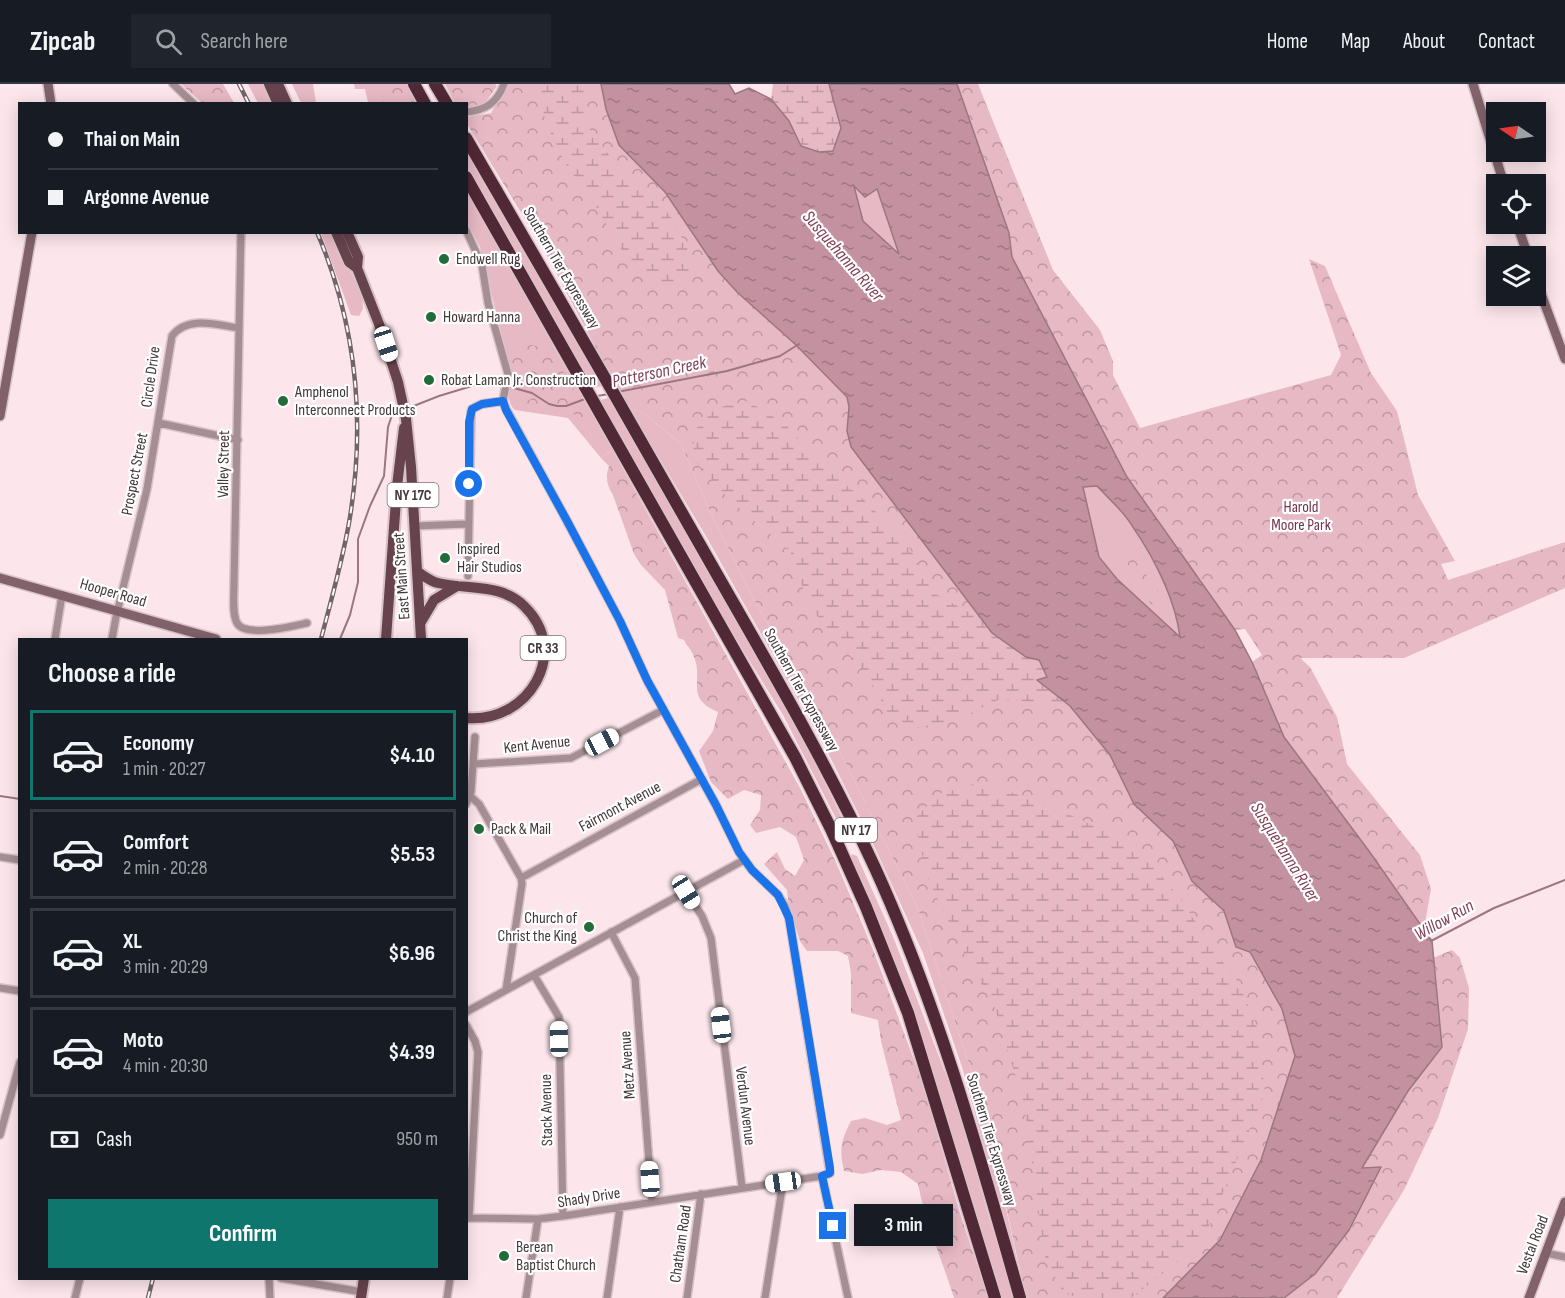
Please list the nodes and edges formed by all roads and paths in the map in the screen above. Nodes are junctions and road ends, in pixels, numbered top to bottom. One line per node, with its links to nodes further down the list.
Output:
1 (48, 84): 9 (street)
2 (172, 84): 10 (street)
3 (269, 84): 11 (main road)
4 (278, 84): 12 (main road)
5 (435, 84): 14 (highway)
6 (504, 84): 15 (street)
7 (1473, 84): 17 (street)
8 (416, 87): 13 (highway)
9 (51, 102)
10 (192, 102)
11 (277, 102)
12 (286, 102)
13 (424, 102)
14 (446, 102)
15 (468, 112)
16 (468, 141): 87 (highway, Southern Tier Expressway / NY 17)
17 (1501, 174)
18 (468, 180): 96 (highway, NY 17)
19 (32, 234): 29 (street)
20 (241, 234): 26 (street, Valley Street)
21 (337, 234): 24 (main road, NY 17C)
22 (347, 234): 24 (main road, NY 17C)
23 (468, 234): 28 (street)
24 (357, 268): 30 (main road, East Main Street / NY 17C)
25 (1546, 306): 27 (street)
26 (239, 328): 31 (street, Circle Drive); 32 (street, Valley Street)
27 (1565, 359)
28 (503, 401): 33 (street); 48 (street)
29 (0, 417)
30 (406, 419): 34 (main road, East Main Street / NY 17C); 46 (main road)
31 (159, 423): 32 (street, Prospect Street); 40 (street, Prospect Street)
32 (238, 440): 42 (street, Valley Street)
33 (467, 524): 34 (street); 36 (street)
34 (414, 526): 35 (main road, East Main Street / NY 17C)
35 (418, 572): 38 (main road, CR 33); 41 (main road, East Main Street / NY 17C)
36 (468, 576)
37 (0, 578): 39 (street, Hooper Road)
38 (457, 586): 41 (main road); 49 (main road, CR 33)
39 (62, 595): 40 (street, Hooper Road); 43 (street)
40 (117, 610): 44 (street, Prospect Street); 45 (street, Hooper Road)
41 (421, 622): 47 (main road, East Main Street / NY 17C)
42 (307, 623)
43 (55, 638)
44 (112, 638)
45 (213, 638)
46 (386, 638)
47 (421, 638)
48 (663, 710): 51 (street, Kent Avenue); 52 (street)
49 (468, 718)
50 (475, 737): 51 (street)
51 (474, 764): 53 (street)
52 (702, 779): 57 (street); 58 (street, Fairmont Avenue)
53 (470, 796): 54 (street); 58 (street)
54 (468, 800)
55 (0, 857): 56 (street)
56 (18, 860)
57 (744, 860): 59 (street); 69 (street)
58 (521, 878): 63 (street)
59 (686, 892): 60 (street); 71 (street, Verdun Avenue)
60 (611, 932): 61 (street); 73 (street, Metz Avenue)
61 (534, 975): 63 (street); 76 (street, Stack Avenue)
62 (0, 988): 64 (street)
63 (506, 990): 65 (street)
64 (18, 991)
65 (468, 1011)
66 (468, 1029): 77 (street)
67 (18, 1069): 68 (street)
68 (0, 1135)
69 (822, 1176): 70 (street, Shady Drive); 95 (street)
70 (783, 1182): 71 (street, Shady Drive); 94 (street)
71 (742, 1188): 72 (street, Shady Drive)
72 (702, 1194): 73 (street, Shady Drive); 93 (street, Chatham Road)
73 (652, 1202): 75 (street, Shady Drive)
74 (1565, 1202): 79 (street, Vestal Road)
75 (620, 1207): 76 (street, Shady Drive); 92 (street)
76 (563, 1216): 78 (street, Shady Drive)
77 (468, 1218): 78 (street, Shady Drive)
78 (538, 1219): 91 (street)
79 (1546, 1253): 80 (street); 97 (street, Vestal Road)
80 (1565, 1257)
81 (80, 1280): 88 (street)
82 (269, 1280): 89 (street)
83 (291, 1280): 86 (street)
84 (364, 1280): 86 (main road)
85 (450, 1280): 90 (street)
86 (362, 1295)
87 (1020, 1297)
88 (75, 1298)
89 (270, 1298)
90 (447, 1298)
91 (526, 1298)
92 (607, 1298)
93 (687, 1298)
94 (765, 1298)
95 (848, 1298)
96 (995, 1298)
97 (1529, 1298)

